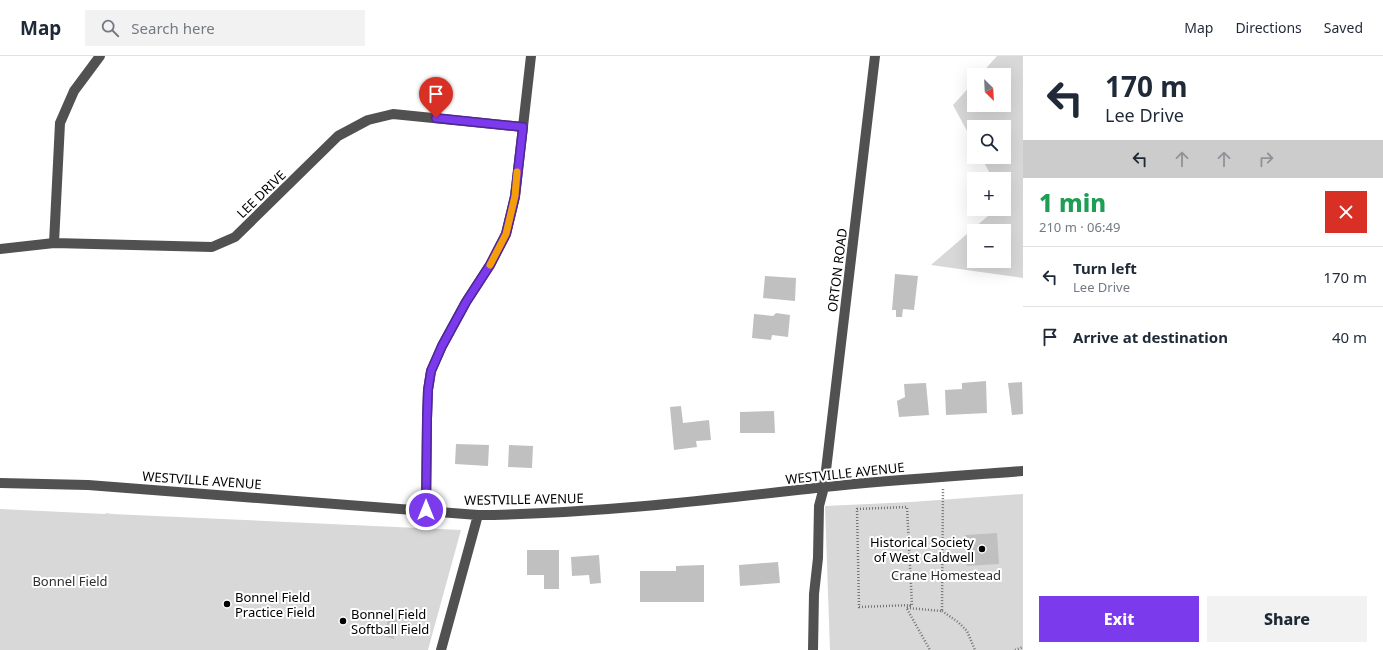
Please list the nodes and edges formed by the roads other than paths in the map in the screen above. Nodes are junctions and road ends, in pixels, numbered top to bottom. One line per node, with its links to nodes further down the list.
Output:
1 (100, 56): 5 (street)
2 (531, 56): 4 (street)
3 (875, 56): 9 (street, ORTON ROAD)
4 (523, 127): 5 (street, LEE DRIVE); 10 (street)
5 (54, 244): 6 (street, LEE DRIVE)
6 (0, 249)
7 (1023, 471): 9 (street, WESTVILLE AVENUE)
8 (0, 483): 10 (street, WESTVILLE AVENUE)
9 (824, 487): 11 (street, WESTVILLE AVENUE); 13 (street, ORTON ROAD)
10 (426, 510): 11 (street, WESTVILLE AVENUE)
11 (478, 514): 12 (street)
12 (441, 650)
13 (813, 650)

